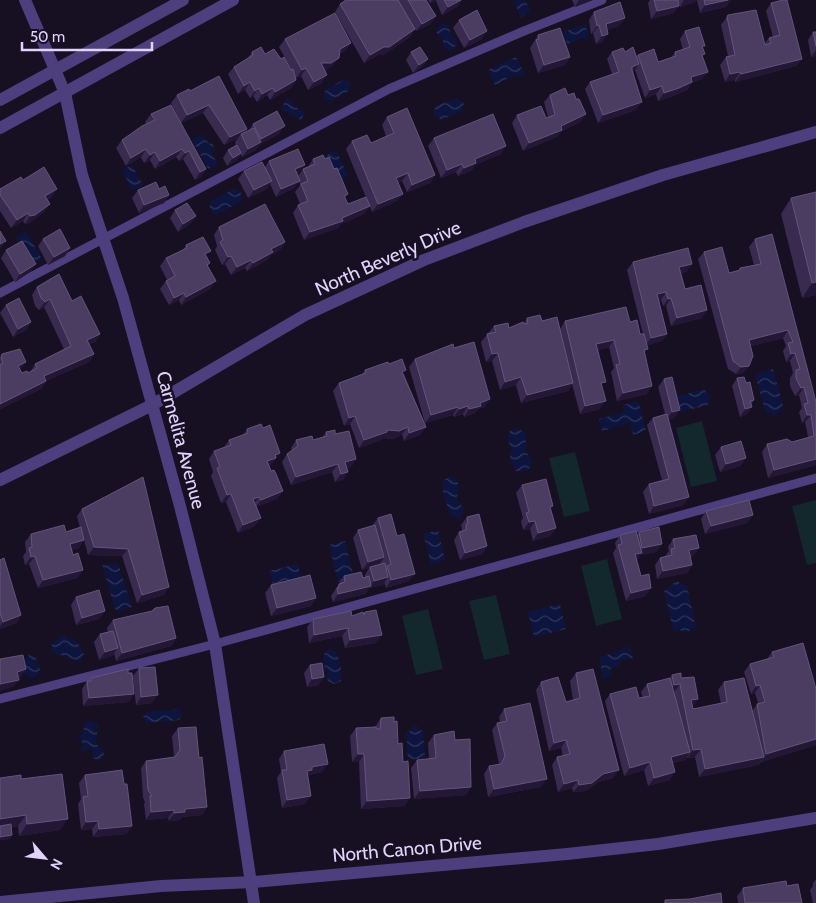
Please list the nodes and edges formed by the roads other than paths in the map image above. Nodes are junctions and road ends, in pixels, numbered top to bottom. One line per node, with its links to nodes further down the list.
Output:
1 (25, 0): 5 (street, Carmelita Avenue)
2 (183, 0): 5 (street)
3 (233, 0): 6 (street)
4 (602, 0): 10 (lane)
5 (56, 70): 6 (street, Carmelita Avenue); 7 (street)
6 (65, 92): 8 (street); 10 (street, Carmelita Avenue)
7 (0, 100)
8 (0, 128)
9 (816, 132): 12 (street, North Beverly Drive)
10 (103, 238): 11 (lane); 12 (street, Carmelita Avenue)
11 (0, 293)
12 (152, 405): 14 (street, North Beverly Drive); 15 (street, Carmelita Avenue)
13 (816, 478): 15 (lane)
14 (0, 480)
15 (215, 644): 16 (lane); 18 (street, Carmelita Avenue)
16 (0, 699)
17 (816, 818): 18 (street, North Canon Drive)
18 (253, 882): 19 (street, North Canon Drive); 20 (street, Carmelita Avenue)
19 (0, 902)
20 (254, 903)

